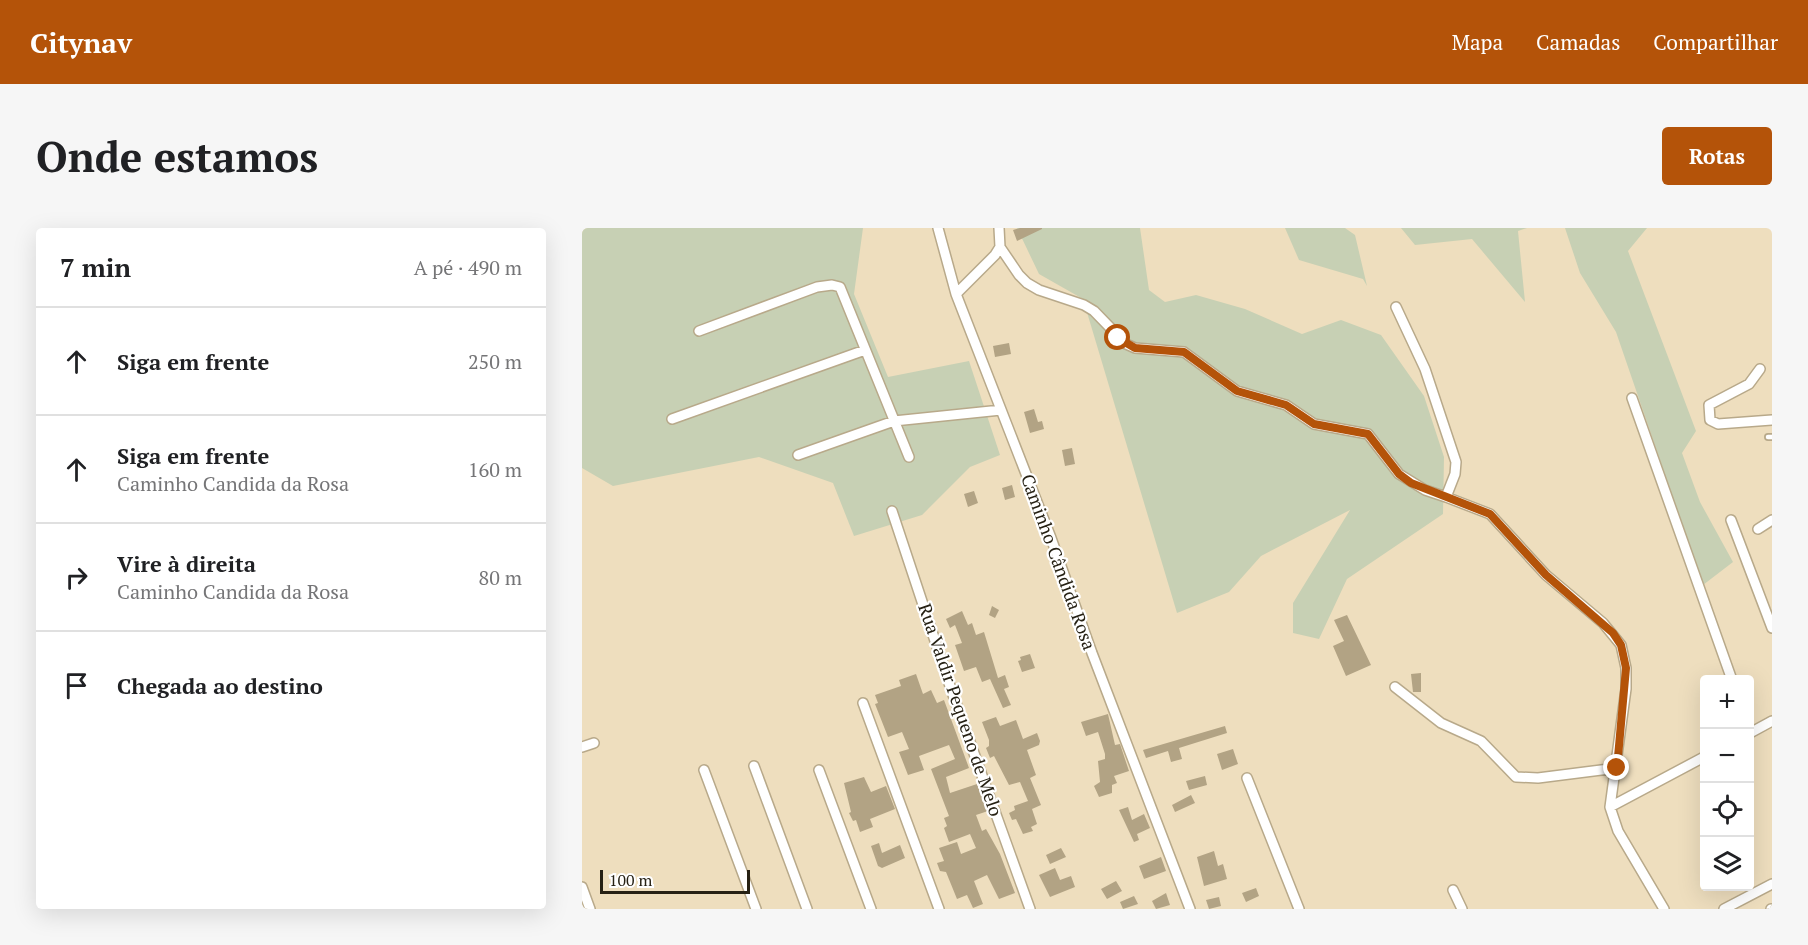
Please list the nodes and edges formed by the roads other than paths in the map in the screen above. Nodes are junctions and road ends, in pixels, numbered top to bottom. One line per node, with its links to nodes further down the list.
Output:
1 (938, 228): 4 (street, Caminho Cândida Rosa)
2 (999, 228): 3 (street)
3 (1000, 247): 4 (street); 16 (street)
4 (956, 294): 10 (street, Caminho Cândida Rosa)
5 (1396, 307): 16 (street)
6 (699, 331): 7 (street)
7 (865, 350): 11 (street); 13 (street)
8 (1760, 369): 12 (street)
9 (1632, 398): 22 (street)
10 (1001, 411): 13 (street); 45 (street, Caminho Cândida Rosa)
11 (672, 419)
12 (1772, 420)
13 (894, 421): 14 (street); 15 (street)
14 (798, 455)
15 (909, 457)
16 (1446, 497): 31 (street)
17 (892, 511): 44 (street, Rua Valdir Pequeno de Melo)
18 (1731, 520): 21 (street)
19 (1772, 520): 20 (street)
20 (1758, 529)
21 (1772, 628)
22 (1730, 675)
23 (1395, 687): 31 (street)
24 (863, 703): 43 (street)
25 (1772, 721): 26 (street)
26 (1754, 729)
27 (594, 743): 28 (street)
28 (582, 747)
29 (1700, 759): 35 (street)
30 (753, 766): 41 (street)
31 (1617, 768): 35 (street)
32 (704, 770): 40 (street)
33 (819, 770): 42 (street)
34 (1247, 778): 46 (street)
35 (1610, 807): 48 (street)
36 (1772, 884): 49 (street)
37 (582, 887): 39 (street)
38 (1453, 890): 47 (street)
39 (590, 909)
40 (756, 909)
41 (807, 909)
42 (870, 909)
43 (939, 909)
44 (1030, 909)
45 (1190, 909)
46 (1299, 909)
47 (1462, 909)
48 (1664, 909)
49 (1724, 909)

